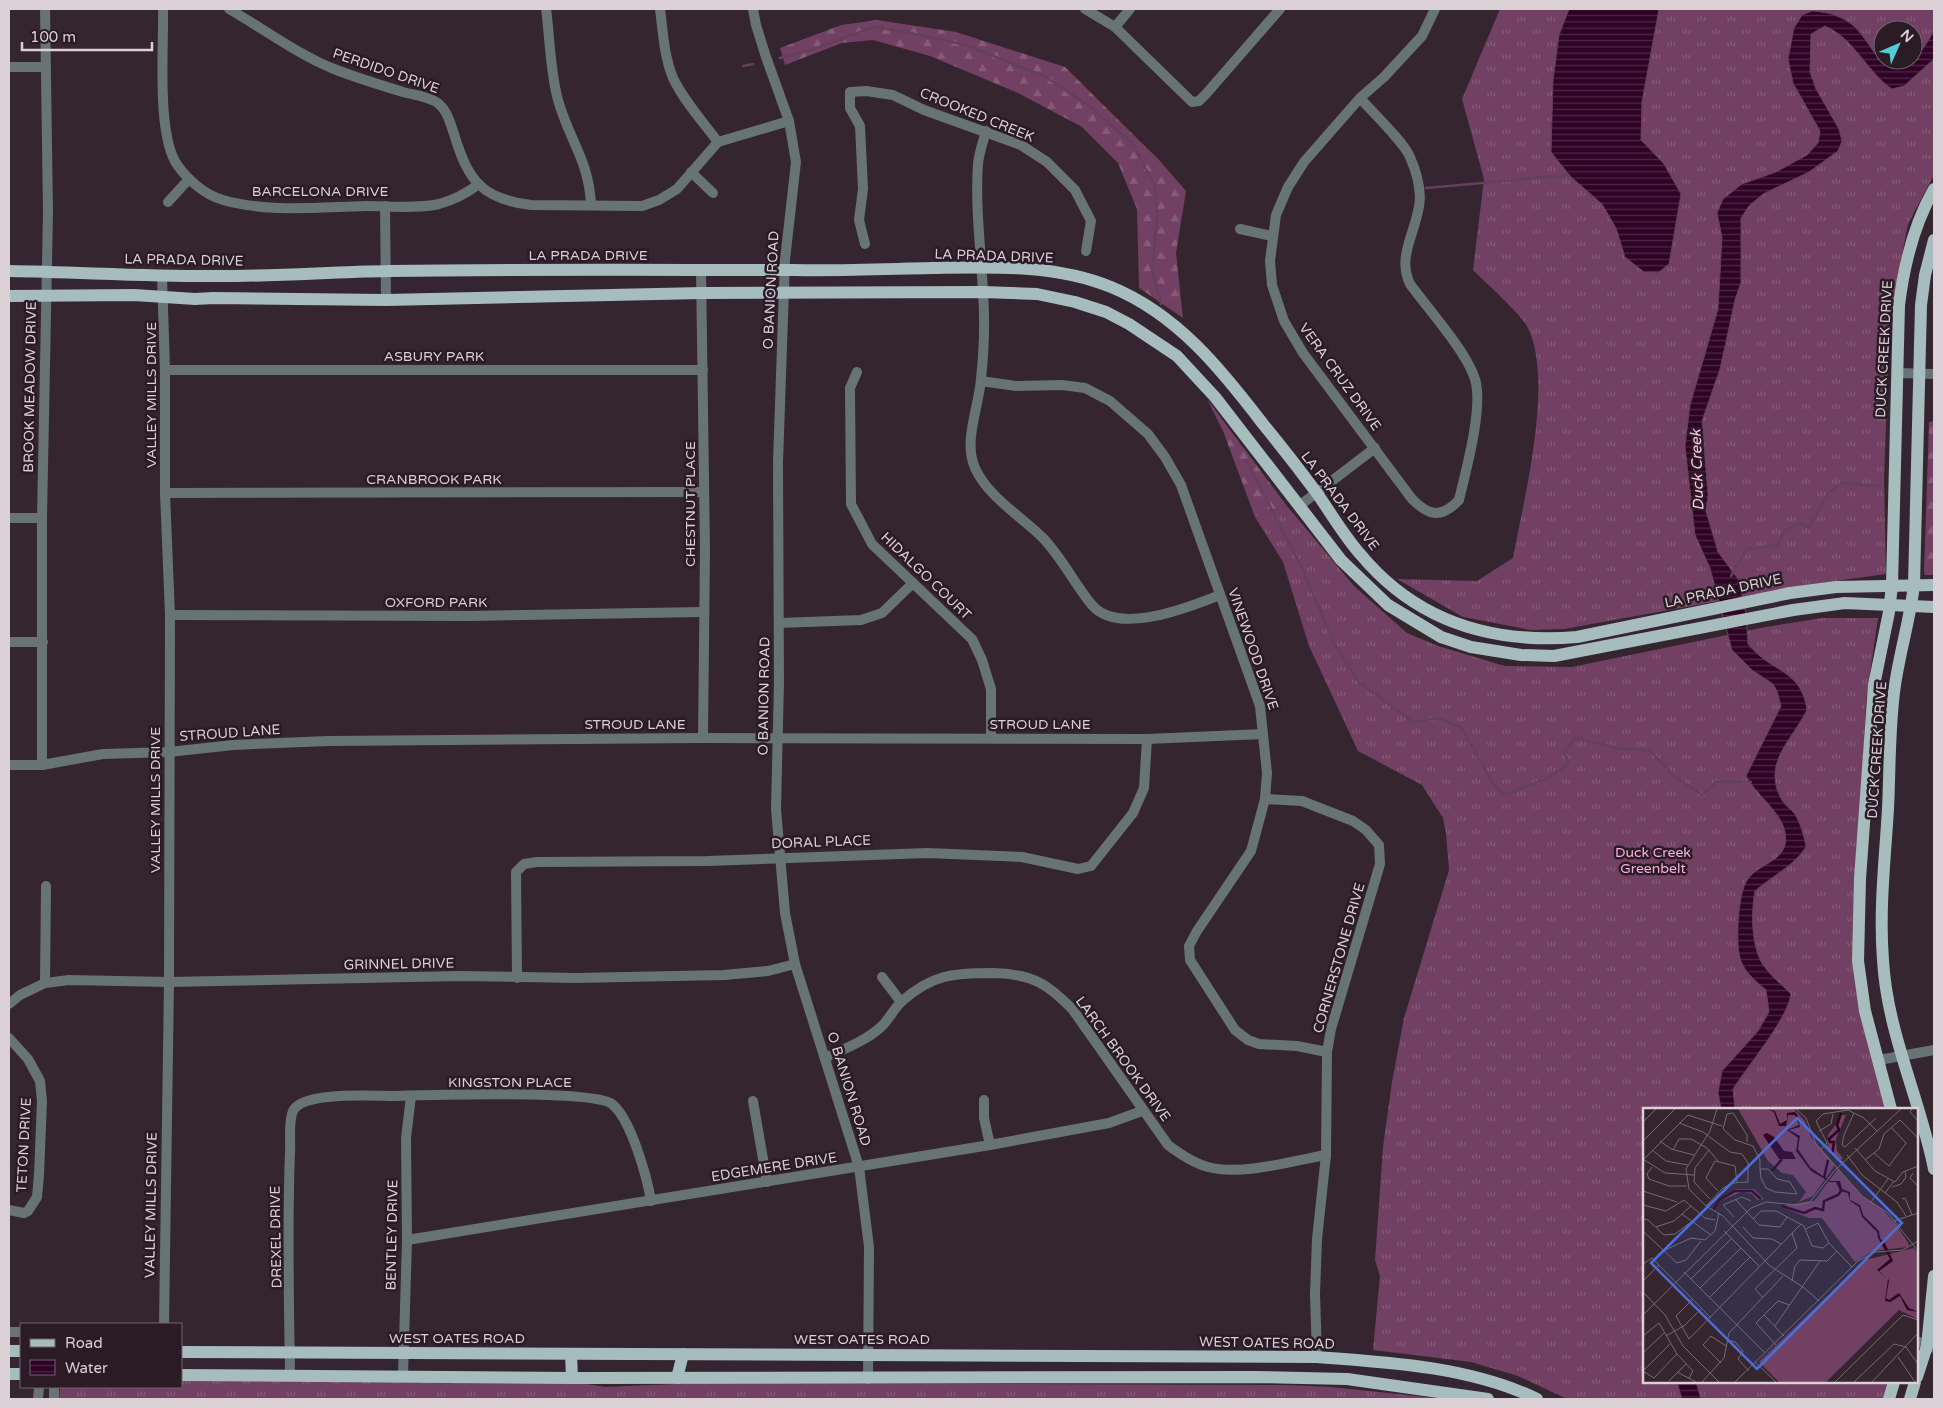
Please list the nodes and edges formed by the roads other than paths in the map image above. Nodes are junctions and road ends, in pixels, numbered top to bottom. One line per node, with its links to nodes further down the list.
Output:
1 (46, 9): 13 (street, BROOK MEADOW DRIVE)
2 (163, 9): 19 (street, BARCELONA DRIVE)
3 (228, 9): 20 (street, PERDIDO DRIVE)
4 (546, 9): 24 (street)
5 (660, 9): 17 (street)
6 (753, 9): 15 (street, O BANION ROAD)
7 (1085, 9): 11 (street)
8 (1130, 9): 11 (street)
9 (1280, 9): 11 (street)
10 (1435, 9): 14 (street, VERA CRUZ DRIVE)
11 (1115, 27)
12 (9, 67): 13 (street)
13 (45, 67): 36 (street, BROOK MEADOW DRIVE)
14 (1360, 98): 27 (street, VERA CRUZ DRIVE); 52 (street, VERA CRUZ DRIVE)
15 (789, 121): 17 (street); 33 (street, O BANION ROAD)
16 (986, 131): 29 (street, CROOKED CREEK); 30 (street, CROOKED CREEK); 31 (street)
17 (718, 142): 18 (street, PERDIDO DRIVE)
18 (690, 172): 22 (street); 24 (street, PERDIDO DRIVE)
19 (189, 179): 23 (street); 25 (street, BARCELONA DRIVE)
20 (479, 184): 24 (street, PERDIDO DRIVE); 25 (street, BARCELONA DRIVE)
21 (1934, 189): 48 (main road, DUCK CREEK DRIVE)
22 (713, 194)
23 (168, 202)
24 (591, 205)
25 (385, 206): 34 (street)
26 (1240, 229): 27 (street)
27 (1272, 236): 52 (street, VERA CRUZ DRIVE)
28 (1934, 240): 49 (main road, DUCK CREEK DRIVE)
29 (865, 244)
30 (1086, 251)
31 (980, 267): 33 (main road, LA PRADA DRIVE); 39 (street); 54 (main road, LA PRADA DRIVE)
32 (701, 270): 33 (main road, LA PRADA DRIVE); 34 (main road, LA PRADA DRIVE); 38 (street, CHESTNUT PLACE)
33 (784, 270): 40 (street, O BANION ROAD)
34 (386, 271): 37 (main road, LA PRADA DRIVE); 44 (street)
35 (9, 272): 36 (main road, LA PRADA DRIVE)
36 (48, 272): 37 (main road, LA PRADA DRIVE); 42 (street, BROOK MEADOW DRIVE)
37 (162, 276): 43 (street, VALLEY MILLS DRIVE)
38 (702, 292): 40 (main road); 44 (main road); 46 (street, CHESTNUT PLACE)
39 (983, 292): 40 (main road); 51 (street); 56 (main road)
40 (783, 293): 69 (street, O BANION ROAD)
41 (9, 296): 42 (main road)
42 (46, 297): 43 (main road); 58 (street, BROOK MEADOW DRIVE)
43 (164, 298): 44 (main road); 45 (street, VALLEY MILLS DRIVE)
44 (386, 300)
45 (165, 370): 46 (street, ASBURY PARK); 55 (street, VALLEY MILLS DRIVE)
46 (703, 370): 53 (street, CHESTNUT PLACE)
47 (857, 372): 59 (street, HIDALGO COURT)
48 (1897, 373): 49 (street); 60 (main road, DUCK CREEK DRIVE)
49 (1919, 373): 50 (street); 61 (main road, DUCK CREEK DRIVE)
50 (1934, 374)
51 (981, 381): 63 (street, VINEWOOD DRIVE); 63 (street)
52 (1374, 448): 54 (street)
53 (704, 492): 55 (street, CRANBROOK PARK); 67 (street, CHESTNUT PLACE)
54 (1317, 492): 56 (street); 60 (main road, LA PRADA DRIVE)
55 (165, 493): 68 (street, VALLEY MILLS DRIVE)
56 (1299, 506): 64 (main road)
57 (9, 518): 58 (street)
58 (42, 518): 71 (street, BROOK MEADOW DRIVE)
59 (912, 584): 69 (street); 75 (street, HIDALGO COURT)
60 (1892, 584): 61 (main road, LA PRADA DRIVE); 64 (main road, DUCK CREEK DRIVE)
61 (1914, 585): 62 (main road, LA PRADA DRIVE); 65 (main road, DUCK CREEK DRIVE)
62 (1934, 585)
63 (1220, 595): 72 (street, VINEWOOD DRIVE)
64 (1890, 603): 65 (main road); 95 (main road, DUCK CREEK DRIVE)
65 (1912, 605): 66 (main road); 93 (main road, DUCK CREEK DRIVE)
66 (1934, 607)
67 (703, 612): 68 (street, OXFORD PARK); 73 (street, CHESTNUT PLACE)
68 (170, 615): 77 (street, VALLEY MILLS DRIVE)
69 (779, 623): 74 (street, O BANION ROAD)
70 (9, 642): 71 (street)
71 (43, 642): 79 (street, BROOK MEADOW DRIVE)
72 (1263, 734): 76 (street, STROUD LANE); 80 (street, VINEWOOD DRIVE)
73 (703, 738): 74 (street, STROUD LANE); 77 (street, STROUD LANE)
74 (778, 738): 75 (street, STROUD LANE); 81 (street, O BANION ROAD)
75 (991, 738): 76 (street, STROUD LANE)
76 (1147, 739): 81 (street, DORAL PLACE)
77 (169, 752): 79 (street, STROUD LANE); 86 (street, VALLEY MILLS DRIVE)
78 (9, 765): 79 (street, STROUD LANE)
79 (42, 765)
80 (1265, 799): 92 (street, CORNERSTONE DRIVE); 92 (street, VINEWOOD DRIVE)
81 (780, 857): 83 (street, O BANION ROAD); 85 (street, DORAL PLACE)
82 (46, 886): 87 (street)
83 (795, 964): 85 (street, GRINNEL DRIVE); 94 (street, O BANION ROAD)
84 (882, 977): 88 (street)
85 (517, 978): 86 (street, GRINNEL DRIVE)
86 (168, 982): 87 (street, GRINNEL DRIVE); 111 (street, VALLEY MILLS DRIVE)
87 (45, 983): 89 (street, GRINNEL DRIVE)
88 (901, 1002): 94 (street, LARCH BROOK DRIVE); 101 (street, LARCH BROOK DRIVE)
89 (9, 1004)
90 (9, 1038): 108 (street, TETON DRIVE)
91 (1934, 1050): 93 (street)
92 (1327, 1052): 103 (street, CORNERSTONE DRIVE)
93 (1903, 1056): 95 (street); 105 (main road, DUCK CREEK DRIVE)
94 (825, 1058): 104 (street, O BANION ROAD)
95 (1879, 1060): 100 (main road, DUCK CREEK DRIVE)
96 (411, 1096): 98 (street, KINGSTON PLACE); 107 (street, KINGSTON PLACE); 109 (street, BENTLEY DRIVE)
97 (984, 1100): 102 (street)
98 (302, 1101): 113 (street, DREXEL DRIVE)
99 (753, 1101): 106 (street)
100 (1891, 1108)
101 (1142, 1110): 102 (street, EDGEMERE DRIVE); 103 (street, LARCH BROOK DRIVE)
102 (990, 1145): 104 (street, EDGEMERE DRIVE)
103 (1326, 1155): 119 (street, CORNERSTONE DRIVE)
104 (859, 1167): 106 (street, EDGEMERE DRIVE); 118 (street, O BANION ROAD)
105 (1934, 1169)
106 (767, 1182): 107 (street, EDGEMERE DRIVE)
107 (652, 1201): 109 (street, EDGEMERE DRIVE)
108 (9, 1210)
109 (407, 1240): 115 (street, BENTLEY DRIVE)
110 (1934, 1276): 112 (main road)
111 (164, 1323)
112 (1926, 1345): 120 (main road)
113 (291, 1351): 114 (main road, WEST OATES ROAD); 115 (main road, WEST OATES ROAD); 122 (street, DREXEL DRIVE)
114 (182, 1352)
115 (403, 1353): 116 (main road, WEST OATES ROAD); 123 (street, BENTLEY DRIVE)
116 (571, 1354): 117 (main road, WEST OATES ROAD); 125 (main road)
117 (683, 1354): 118 (main road, WEST OATES ROAD); 126 (main road)
118 (868, 1354): 119 (main road, WEST OATES ROAD); 127 (street, O BANION ROAD)
119 (1317, 1358): 124 (main road); 128 (main road); 132 (main road, WEST OATES ROAD)
120 (1918, 1373)
121 (182, 1375): 122 (main road)
122 (290, 1376): 123 (main road)
123 (403, 1376): 125 (main road)
124 (1256, 1377): 127 (main road); 128 (main road)
125 (572, 1378): 126 (main road)
126 (677, 1378): 127 (main road)
127 (868, 1379)
128 (1347, 1379): 131 (main road)
129 (1894, 1383): 133 (main road)
130 (1915, 1383): 134 (main road)
131 (1488, 1399)
132 (1537, 1399)
133 (1889, 1399)
134 (1910, 1399)

